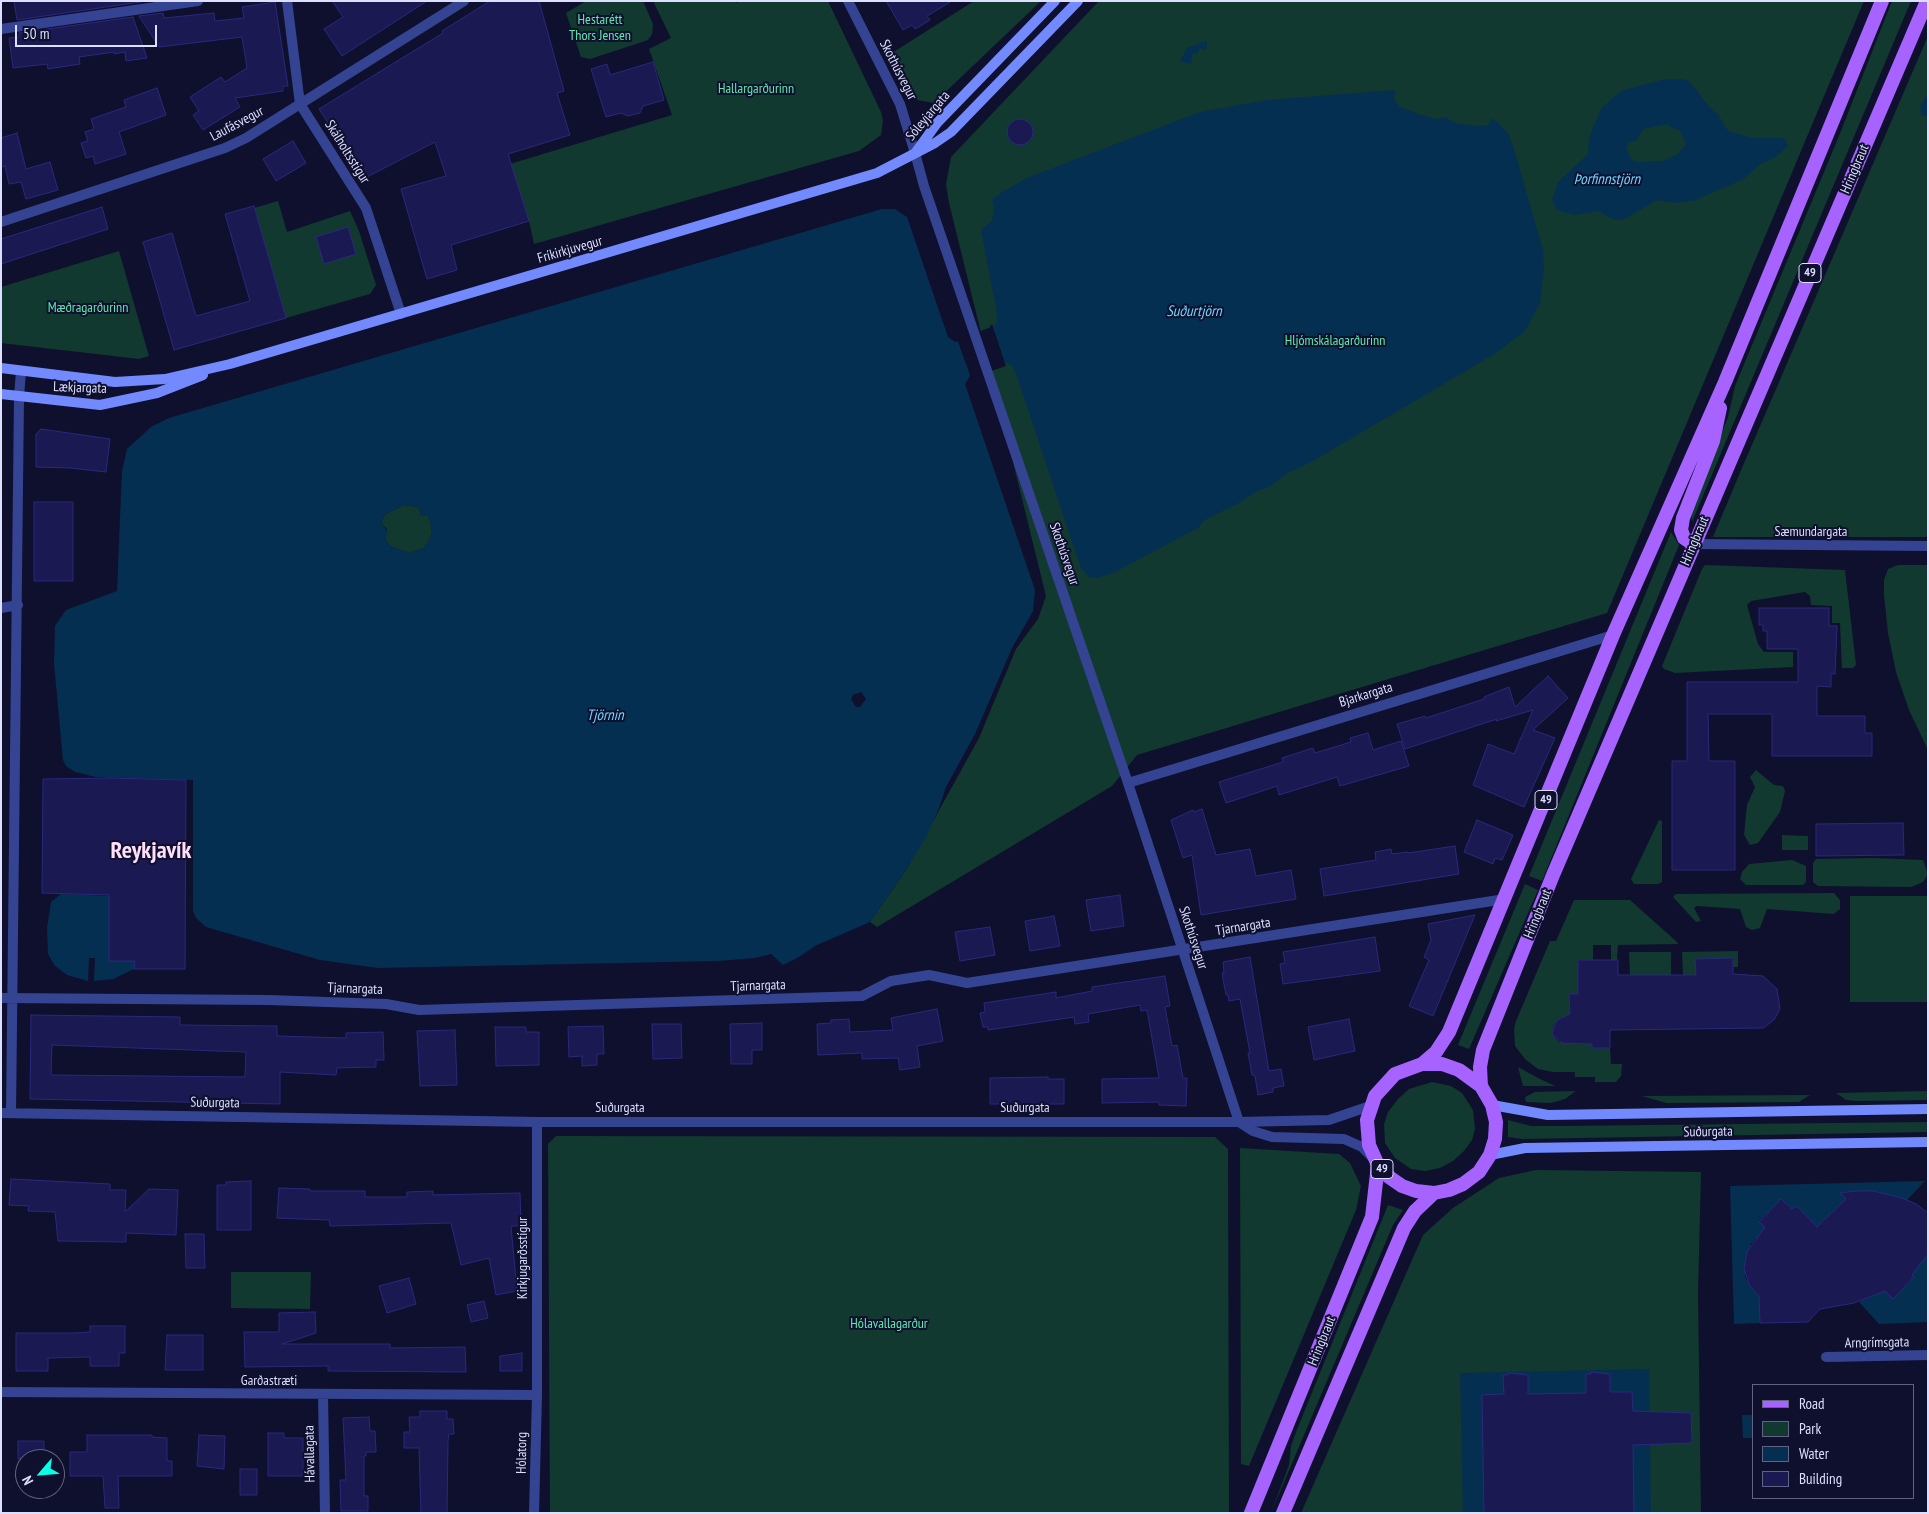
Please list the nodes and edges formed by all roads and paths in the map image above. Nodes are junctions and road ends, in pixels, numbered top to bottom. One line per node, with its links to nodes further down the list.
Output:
1 (198, 1): 9 (street)
2 (287, 1): 10 (street, Skálholtsstígur)
3 (464, 1): 10 (street, Laufásvegur)
4 (848, 1): 11 (street, Skothúsvegur)
5 (1055, 1): 11 (main road, Sóleyjargata)
6 (1078, 1): 11 (main road, Sóleyjargata)
7 (1882, 1): 18 (main road, 49)
8 (1927, 1): 22 (main road, Hringbraut / 49)
9 (1, 29)
10 (300, 104): 12 (street, Laufásvegur); 13 (street, Skálholtsstígur)
11 (915, 153): 13 (main road, Fríkirkjuvegur); 27 (street, Skothúsvegur)
12 (1, 222)
13 (401, 314): 14 (main road, Fríkirkjuvegur)
14 (230, 364): 17 (main road, Fríkirkjuvegur); 19 (main road, Fríkirkjuvegur)
15 (1, 368): 16 (main road, Lækjargata)
16 (21, 371): 17 (main road, Lækjargata); 21 (street)
17 (154, 381)
18 (1725, 382): 22 (main road); 26 (main road, 49)
19 (157, 393): 21 (main road, Lækjargata)
20 (1, 394): 21 (main road, Lækjargata)
21 (19, 397): 24 (street)
22 (1693, 544): 23 (street, Sæmundargata); 33 (main road, Hringbraut / 49)
23 (1928, 546)
24 (18, 605): 25 (street); 31 (street)
25 (1, 608)
26 (1613, 635): 27 (street, Bjarkargata); 28 (main road, 49)
27 (1128, 783): 29 (street, Skothúsvegur)
28 (1505, 899): 29 (street, Tjarnargata); 32 (main road, 49)
29 (1183, 950): 31 (street, Tjarnargata); 39 (street, Skothúsvegur)
30 (1, 998): 31 (street, Tjarnargata)
31 (13, 998): 37 (street)
32 (1422, 1064): 33 (main road, 49); 34 (main road, 49)
33 (1481, 1086): 35 (main road, 49)
34 (1370, 1106): 39 (street, Suðurgata); 42 (main road, 49)
35 (1492, 1106): 36 (main road, Suðurgata); 41 (main road, 49)
36 (1928, 1109)
37 (6, 1113): 38 (street, Suðurgata)
38 (537, 1122): 39 (street, Suðurgata); 47 (street, Kirkjugarðsstígur)
39 (1239, 1122): 42 (street, Suðurgata)
40 (1928, 1142): 41 (main road, Suðurgata)
41 (1490, 1155): 43 (main road, 49)
42 (1376, 1162): 43 (main road, 49); 51 (main road, Hringbraut / 49)
43 (1434, 1193): 52 (main road, 49)
44 (1928, 1356): 45 (street, Arngrímsgata)
45 (1826, 1358)
46 (1, 1392): 48 (street, Garðastræti)
47 (537, 1394): 48 (street, Garðastræti); 50 (street, Hólatorg)
48 (323, 1395): 49 (street, Hávallagata)
49 (325, 1513)
50 (534, 1513)
51 (1251, 1513)
52 (1283, 1513)

